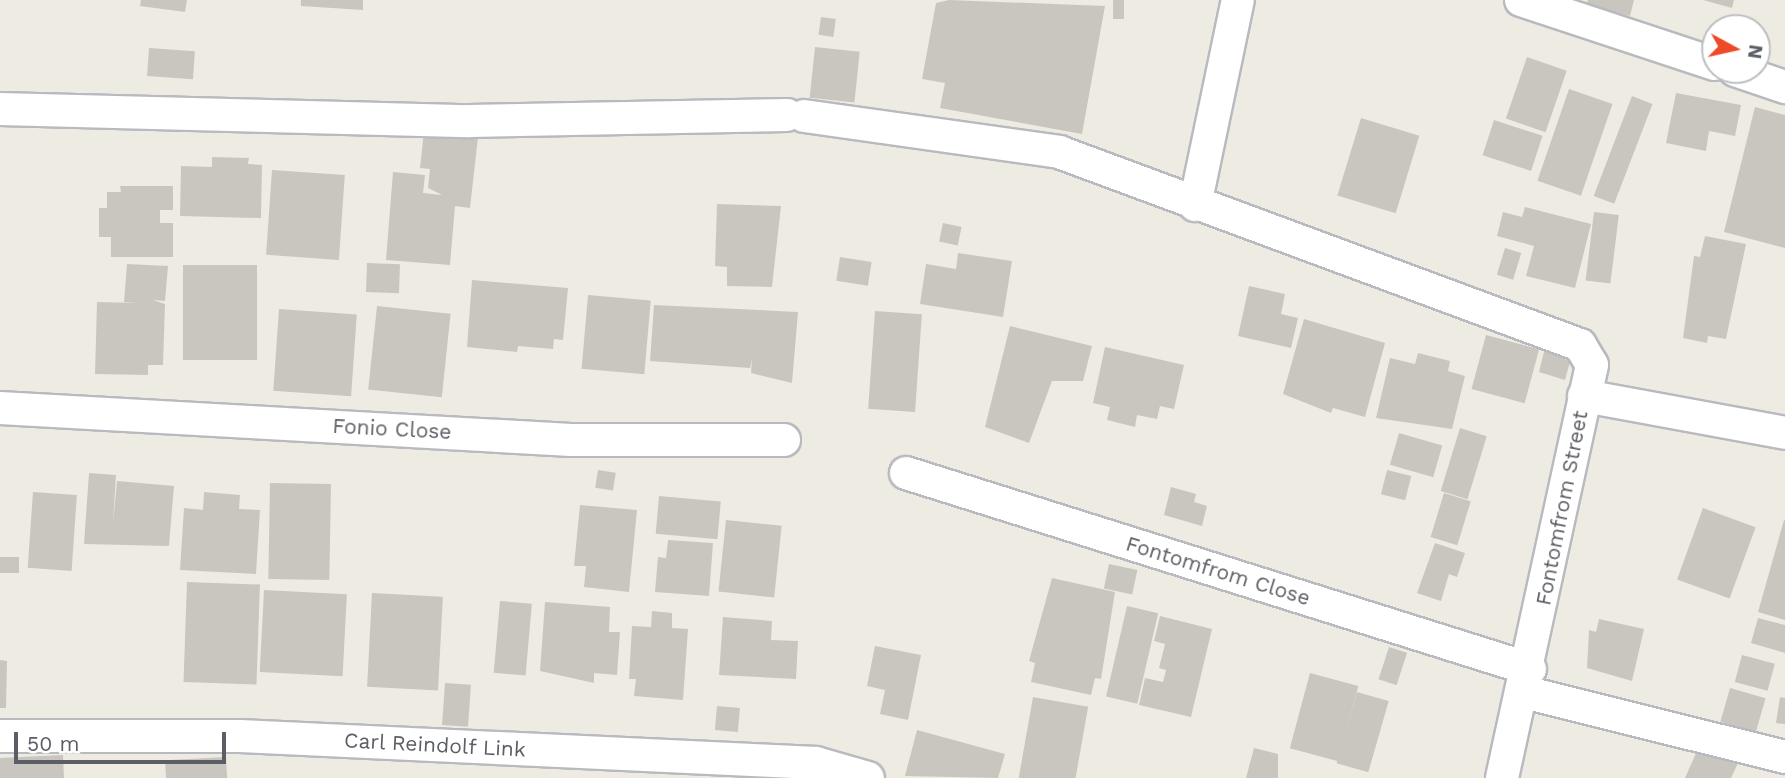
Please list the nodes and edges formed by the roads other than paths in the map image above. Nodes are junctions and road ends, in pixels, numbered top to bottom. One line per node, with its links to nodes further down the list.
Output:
1 (1238, 0): 5 (street)
2 (1521, 0): 3 (street)
3 (1701, 59)
4 (0, 109): 5 (street)
5 (1195, 205): 6 (street)
6 (1584, 396): 8 (street, Fontomfrom Street); 11 (street, Fontomfrom Street)
7 (0, 408): 9 (street, Fonio Close)
8 (1785, 433)
9 (784, 440)
10 (906, 473): 11 (street, Fontomfrom Close)
11 (1527, 680): 13 (street, Fontomfrom Close); 15 (street, Fontomfrom Street)
12 (0, 736): 14 (street, Carl Reindolf Link)
13 (1785, 757)
14 (868, 778)
15 (1502, 778)

